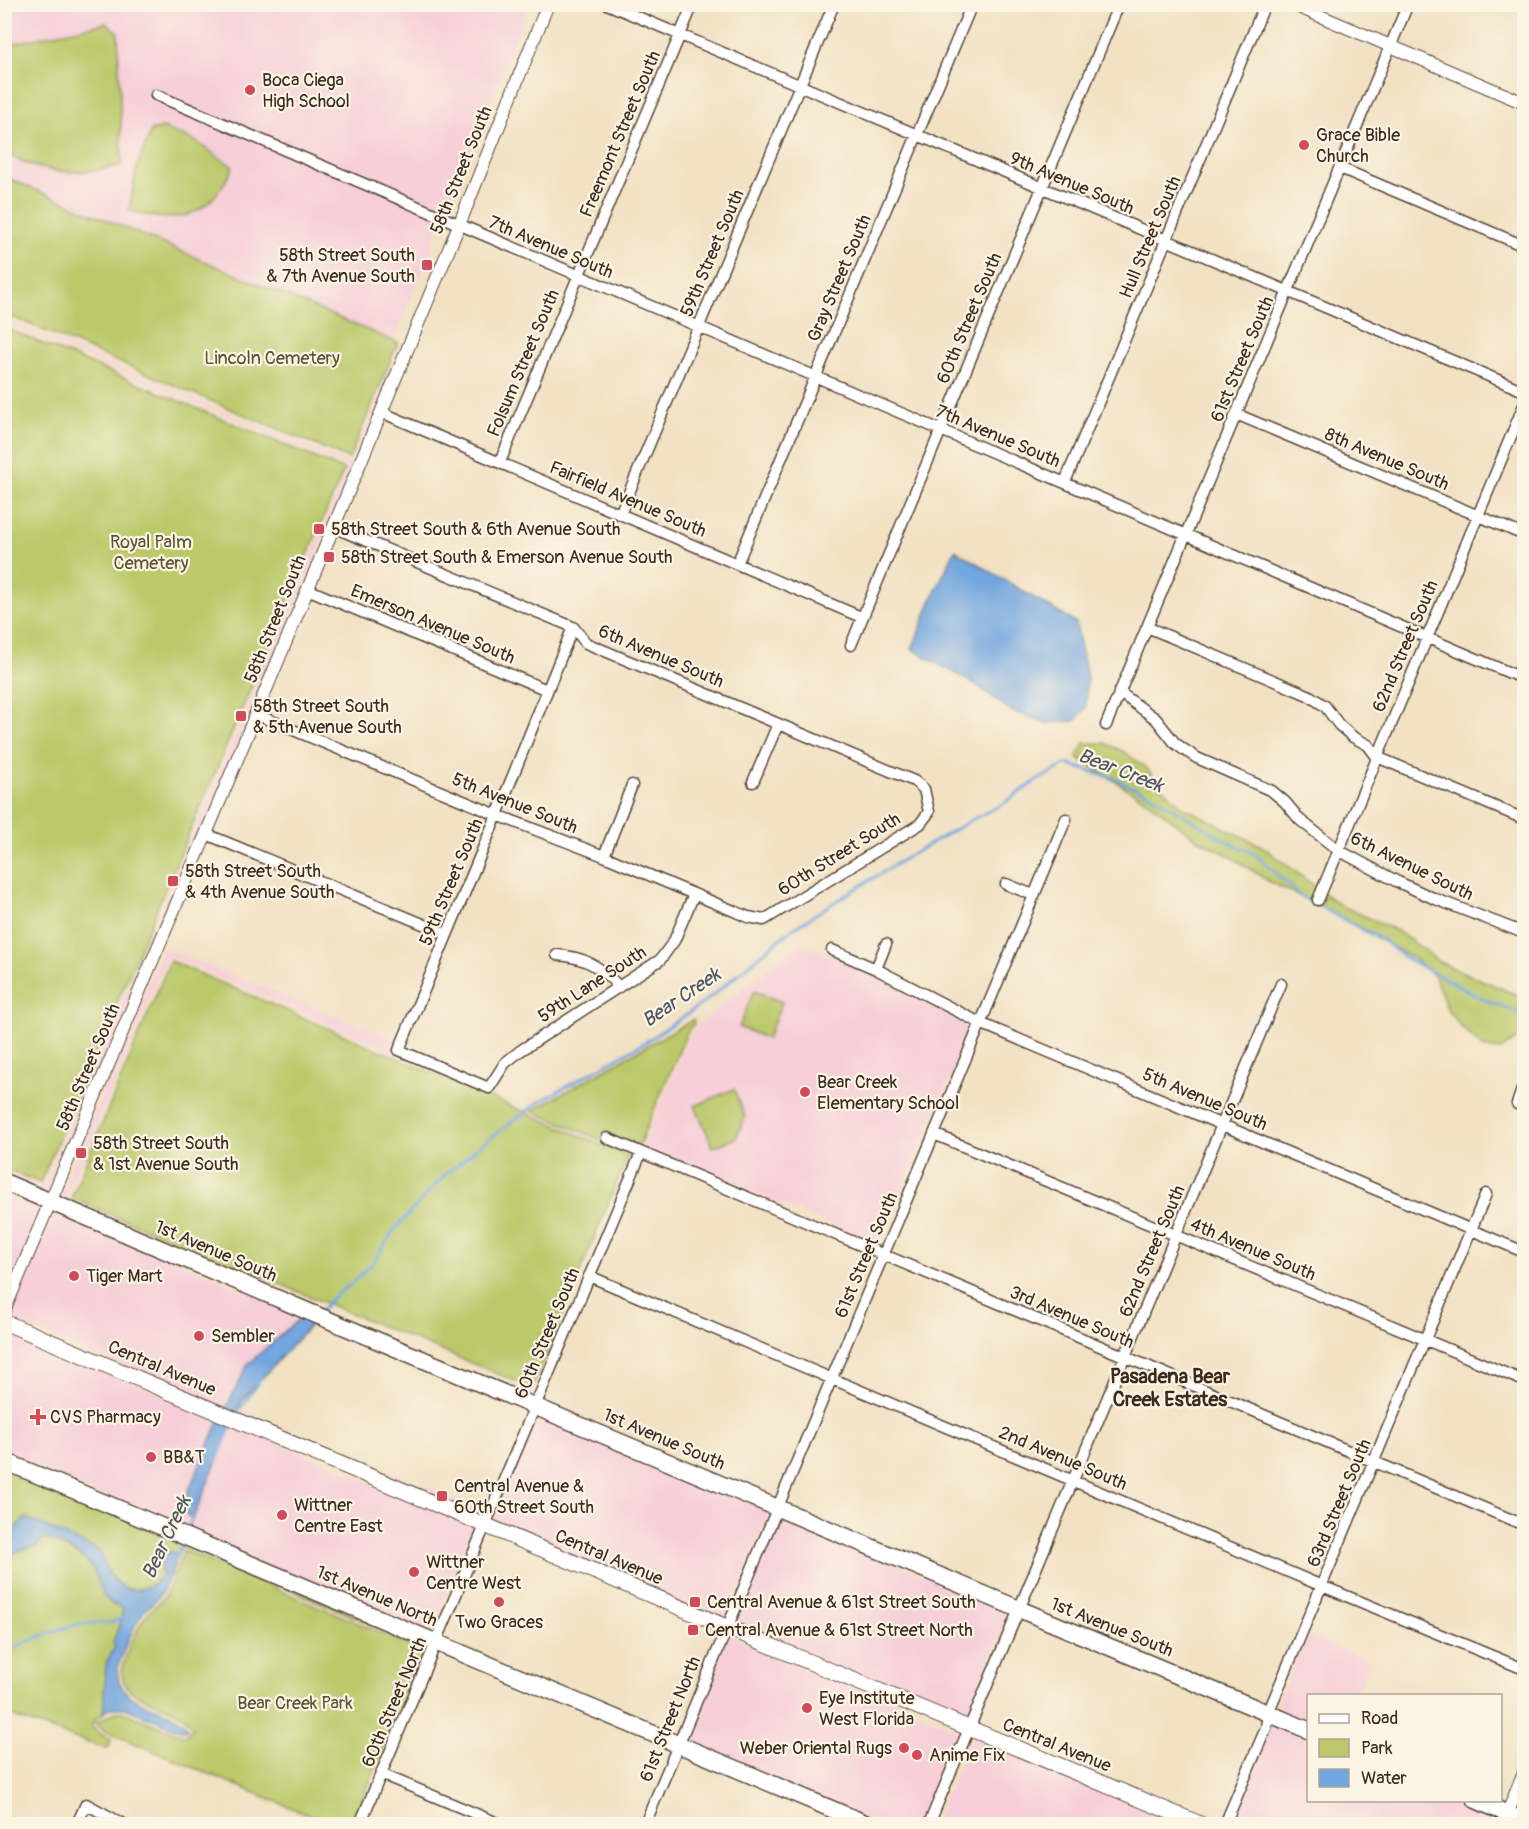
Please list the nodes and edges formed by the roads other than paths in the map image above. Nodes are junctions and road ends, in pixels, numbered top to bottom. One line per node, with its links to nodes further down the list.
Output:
1 (548, 4): 18 (street, 58th Street South)
2 (607, 4): 10 (street, 9th Avenue South)
3 (693, 4): 10 (street, Freemont Street South)
4 (834, 4): 12 (street, 59th Street South)
5 (972, 4): 15 (street, Gray Street South)
6 (1119, 4): 17 (street, 60th Street South)
7 (1265, 4): 19 (street, Hull Street South)
8 (1292, 4): 11 (street)
9 (1407, 4): 11 (street, 61st Street South)
10 (680, 36): 12 (street, 9th Avenue South); 21 (street, Freemont Street South)
11 (1390, 46): 14 (street); 16 (street, 61st Street South)
12 (800, 86): 15 (street, 9th Avenue South); 23 (street, 59th Street South)
13 (156, 95): 18 (street, 7th Avenue South)
14 (1524, 103)
15 (917, 136): 17 (street, 9th Avenue South); 24 (street, Gray Street South)
16 (1340, 168): 20 (street); 22 (street, 61st Street South)
17 (1042, 188): 19 (street, 9th Avenue South); 29 (street, 60th Street South)
18 (459, 225): 21 (street, 7th Avenue South); 27 (street, 58th Street South)
19 (1166, 240): 22 (street, 9th Avenue South); 31 (street, Hull Street South)
20 (1524, 246)
21 (578, 277): 23 (street, 7th Avenue South); 30 (street, Folsum Street South)
22 (1288, 291): 25 (street, 9th Avenue South); 28 (street, 61st Street South)
23 (699, 328): 24 (street, 7th Avenue South); 32 (street, 59th Street South)
24 (816, 376): 29 (street, 7th Avenue South); 37 (street, Gray Street South)
25 (1524, 391)
26 (1524, 405): 33 (street, 62nd Street South)
27 (381, 412): 30 (street, Fairfield Avenue South); 34 (street, 58th Street South)
28 (1236, 414): 33 (street, 8th Avenue South); 35 (street, 61st Street South)
29 (940, 430): 31 (street, 7th Avenue South); 39 (street, 60th Street South)
30 (500, 462): 32 (street, Fairfield Avenue South)
31 (1065, 482): 35 (street, 7th Avenue South)
32 (620, 514): 37 (street, Fairfield Avenue South)
33 (1478, 515): 36 (street, 8th Avenue South); 42 (street, 62nd Street South)
34 (333, 527): 38 (street, 58th Street South); 40 (street, 6th Avenue South)
35 (1185, 534): 41 (street, 61st Street South); 42 (street, 7th Avenue South)
36 (1524, 535)
37 (737, 564): 39 (street, Fairfield Avenue South)
38 (307, 589): 45 (street, Emerson Avenue South); 47 (street, 58th Street South)
39 (861, 617): 43 (street, 60th Street South)
40 (573, 627): 45 (street, 59th Street South); 48 (street, 6th Avenue South)
41 (1147, 627): 46 (street, 61st Street South); 50 (street)
42 (1426, 638): 44 (street, 7th Avenue South); 50 (street, 62nd Street South)
43 (851, 645)
44 (1524, 679)
45 (547, 690): 54 (street, 59th Street South)
46 (1119, 692): 49 (street, 61st Street South); 58 (street, 6th Avenue South)
47 (255, 714): 54 (street, 5th Avenue South); 57 (street, 58th Street South)
48 (778, 724): 51 (street); 53 (street, 6th Avenue South)
49 (1106, 725)
50 (1377, 756): 56 (street); 58 (street, 62nd Street South)
51 (753, 782)
52 (632, 785): 59 (street)
53 (929, 812): 64 (street, 60th Street South)
54 (497, 815): 59 (street, 5th Avenue South); 66 (street, 59th Street South)
55 (1066, 819): 62 (street, 61st Street South)
56 (1524, 819)
57 (206, 834): 66 (street); 83 (street, 58th Street South)
58 (1338, 850): 63 (street, 62nd Street South); 65 (street, 6th Avenue South)
59 (604, 856): 61 (street, 5th Avenue South)
60 (1006, 884): 62 (street)
61 (694, 894): 64 (street, 5th Avenue South); 72 (street, 59th Lane South)
62 (1034, 895): 73 (street, 61st Street South)
63 (1318, 900)
64 (764, 920)
65 (1524, 933)
66 (447, 934): 75 (street, 59th Street South)
67 (886, 944): 70 (street)
68 (832, 950): 70 (street, 5th Avenue South)
69 (557, 955): 72 (street)
70 (876, 969): 73 (street, 5th Avenue South)
71 (1281, 984): 77 (street, 62nd Street South)
72 (619, 987): 75 (street, 59th Lane South)
73 (980, 1023): 77 (street, 5th Avenue South); 78 (street, 61st Street South)
74 (1524, 1084): 76 (street)
75 (489, 1088)
76 (1521, 1106)
77 (1223, 1124): 84 (street, 5th Avenue South); 85 (street, 62nd Street South)
78 (934, 1134): 85 (street, 4th Avenue South); 87 (street, 61st Street South)
79 (607, 1138): 80 (street, 3rd Avenue South)
80 (640, 1153): 87 (street, 3rd Avenue South); 88 (street, 60th Street South)
81 (4, 1182): 83 (main road, 1st Avenue South)
82 (1486, 1194): 84 (street, 63rd Street South)
83 (51, 1202): 89 (street, 58th Street South); 95 (main road, 1st Avenue South)
84 (1472, 1230): 86 (street, 5th Avenue South); 91 (street, 63rd Street South)
85 (1177, 1235): 91 (street, 4th Avenue South); 92 (street, 62nd Street South)
86 (1524, 1252)
87 (883, 1256): 92 (street, 3rd Avenue South); 93 (street, 61st Street South)
88 (589, 1276): 93 (street, 2nd Avenue South); 95 (street, 60th Street South)
89 (4, 1311)
90 (4, 1322): 101 (main road, Central Avenue)
91 (1425, 1340): 94 (street, 4th Avenue South); 97 (street, 63rd Street South)
92 (1125, 1357): 97 (street, 3rd Avenue South); 98 (street, 62nd Street South)
93 (832, 1378): 98 (street, 2nd Avenue South); 99 (street, 61st Street South)
94 (1524, 1381)
95 (535, 1406): 99 (main road, 1st Avenue South); 101 (street, 60th Street South)
96 (4, 1461): 105 (main road, 1st Avenue North)
97 (1374, 1461): 100 (street, 3rd Avenue South); 102 (street, 63rd Street South)
98 (1074, 1480): 102 (street, 2nd Avenue South); 103 (street, 62nd Street South)
99 (776, 1507): 103 (main road, 1st Avenue South); 104 (street, 61st Street South)
100 (1524, 1525)
101 (486, 1526): 104 (main road, Central Avenue); 105 (street, 60th Street North)
102 (1322, 1586): 106 (street, 2nd Avenue South); 107 (street, 63rd Street South)
103 (1019, 1610): 107 (main road, 1st Avenue South); 108 (street, 62nd Street South)
104 (727, 1627): 108 (main road, Central Avenue); 110 (street, 61st Street North)
105 (437, 1643): 110 (main road, 1st Avenue North); 112 (street, 60th Street North)
106 (1524, 1669)
107 (1268, 1713): 109 (main road, 1st Avenue South); 124 (street, 63rd Street South)
108 (969, 1729): 122 (street, 62nd Street South); 123 (main road, Central Avenue)
109 (1307, 1730)
110 (678, 1745): 120 (street, 61st Street North); 121 (main road, 1st Avenue North)
111 (1524, 1773): 114 (street)
112 (381, 1774): 118 (street, 60th Street North); 119 (street)
113 (1479, 1802): 114 (main road)
114 (1505, 1819): 115 (main road)
115 (1524, 1821)
116 (77, 1824): 117 (street)
117 (123, 1824)
118 (360, 1824)
119 (500, 1824)
120 (645, 1824)
121 (867, 1824)
122 (928, 1824)
123 (1200, 1824)
124 (1225, 1824)

